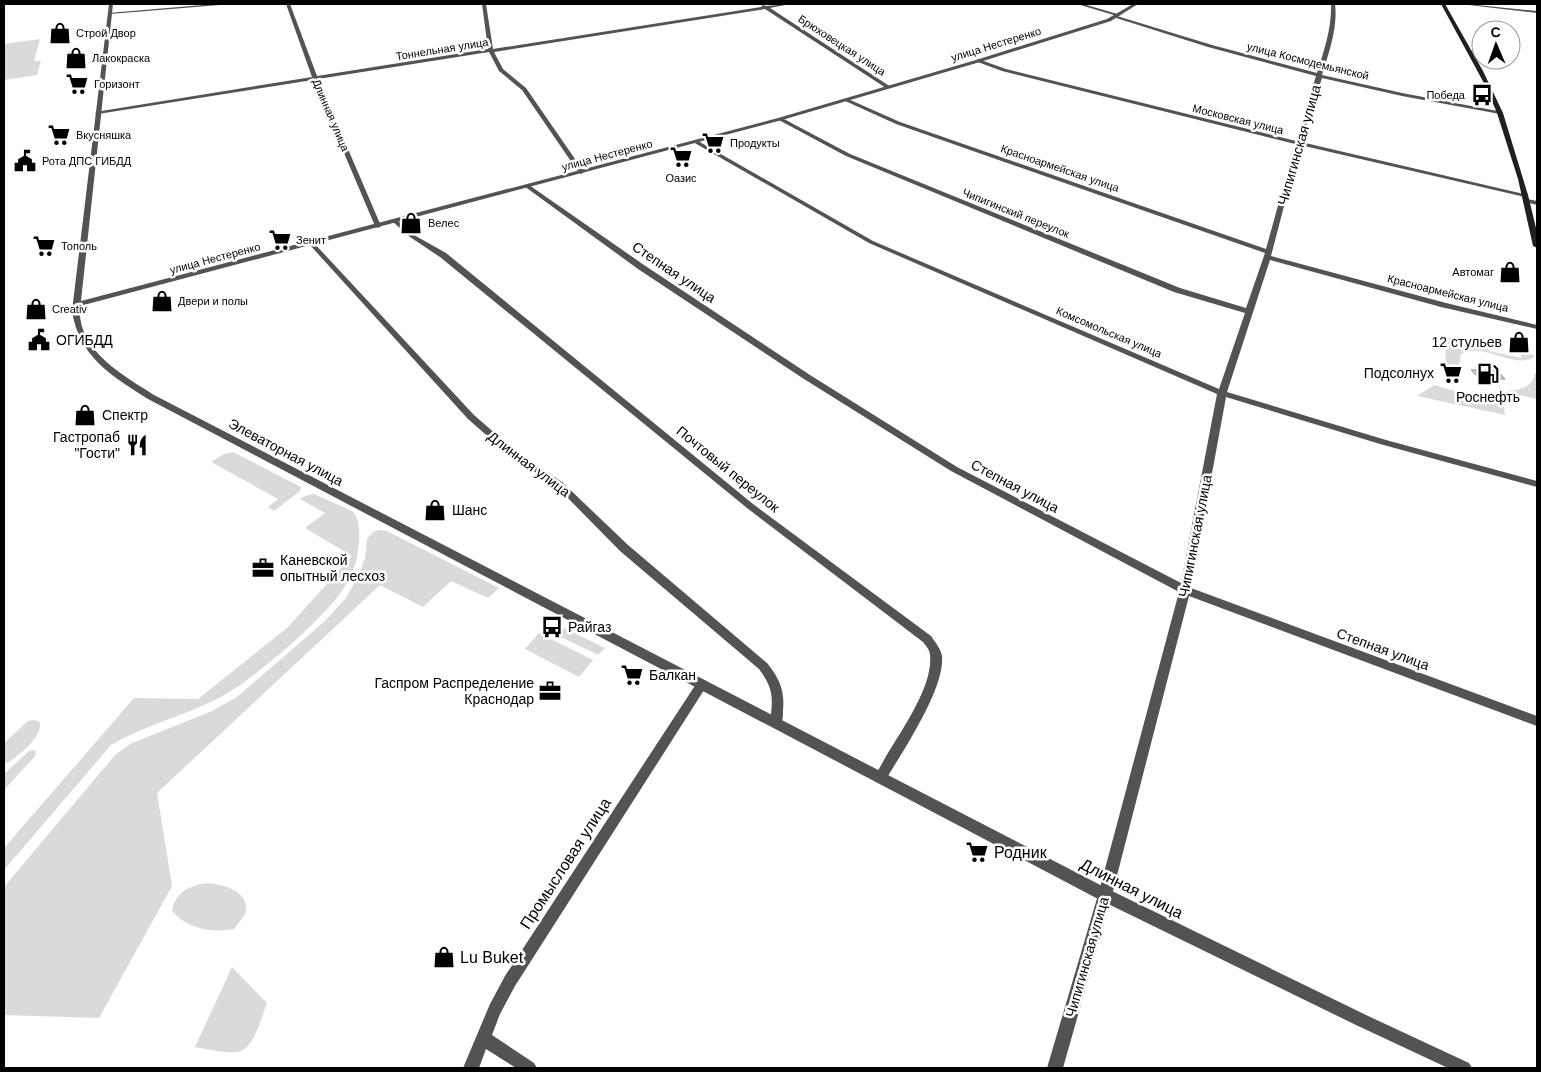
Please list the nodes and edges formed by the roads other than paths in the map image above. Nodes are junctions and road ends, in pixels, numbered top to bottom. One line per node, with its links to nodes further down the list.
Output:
1 (230, 4): 11 (street)
2 (288, 4): 17 (street, Длинная улица)
3 (484, 4): 14 (street)
4 (788, 4): 10 (street, Тоннельная улица)
5 (1079, 4): 13 (street, улица Космодемьянской)
6 (1136, 4): 13 (street, улица Нестеренко)
7 (1333, 4): 16 (street, Чипигинская улица)
8 (1443, 4): 21 (main road)
9 (1469, 4): 12 (street)
10 (763, 6): 14 (street, Тоннельная улица); 18 (street, Брюховецкая улица)
11 (111, 9): 20 (street, Элеваторная улица)
12 (1537, 12)
13 (1117, 16): 15 (street, улица Нестеренко); 16 (street, улица Космодемьянской)
14 (491, 52): 17 (street, Тоннельная улица); 25 (street)
15 (978, 61): 18 (street, улица Нестеренко); 24 (street, Московская улица)
16 (1319, 76): 21 (street, улица Космодемьянской); 24 (street, Чипигинская улица)
17 (316, 79): 20 (street, Тоннельная улица); 30 (street, Длинная улица)
18 (888, 87): 19 (street, улица Нестеренко)
19 (846, 100): 22 (street, улица Нестеренко); 33 (street, Красноармейская улица)
20 (98, 112): 34 (street, Элеваторная улица)
21 (1500, 112): 27 (main road)
22 (780, 119): 23 (street, улица Нестеренко); 35 (street, Чипигинский переулок)
23 (696, 142): 25 (street, улица Нестеренко); 37 (street, Комсомольская улица)
24 (1298, 143): 27 (street, Московская улица); 33 (street, Чипигинская улица)
25 (581, 172): 26 (street, улица Нестеренко)
26 (527, 186): 29 (street, улица Нестеренко); 39 (street, Степная улица)
27 (1526, 198): 28 (street, Московская улица); 32 (main road)
28 (1537, 203)
29 (395, 221): 30 (street, улица Нестеренко); 43 (street, Почтовый переулок)
30 (378, 226): 31 (street, улица Нестеренко)
31 (311, 243): 34 (street, улица Нестеренко); 42 (street, Длинная улица)
32 (1537, 246)
33 (1268, 255): 35 (street, Чипигинская улица); 36 (street, Красноармейская улица)
34 (76, 305): 40 (street, Элеваторная улица)
35 (1250, 312): 37 (street, Чипигинская улица)
36 (1537, 327)
37 (1222, 393): 38 (street, Комсомольская улица); 39 (street, Чипигинская улица)
38 (1537, 484)
39 (1185, 590): 41 (street, Степная улица); 44 (street, Чипигинская улица)
40 (702, 684): 42 (street, Элеваторная улица); 45 (street, Промысловая улица)
41 (1537, 721)
42 (783, 725): 43 (street, Длинная улица)
43 (881, 778): 44 (street, Длинная улица)
44 (1105, 895): 48 (street, Чипигинская улица); 49 (street, Длинная улица)
45 (483, 1038): 46 (street, Промысловая улица); 47 (street)
46 (471, 1068)
47 (529, 1068)
48 (1055, 1068)
49 (1464, 1068)

